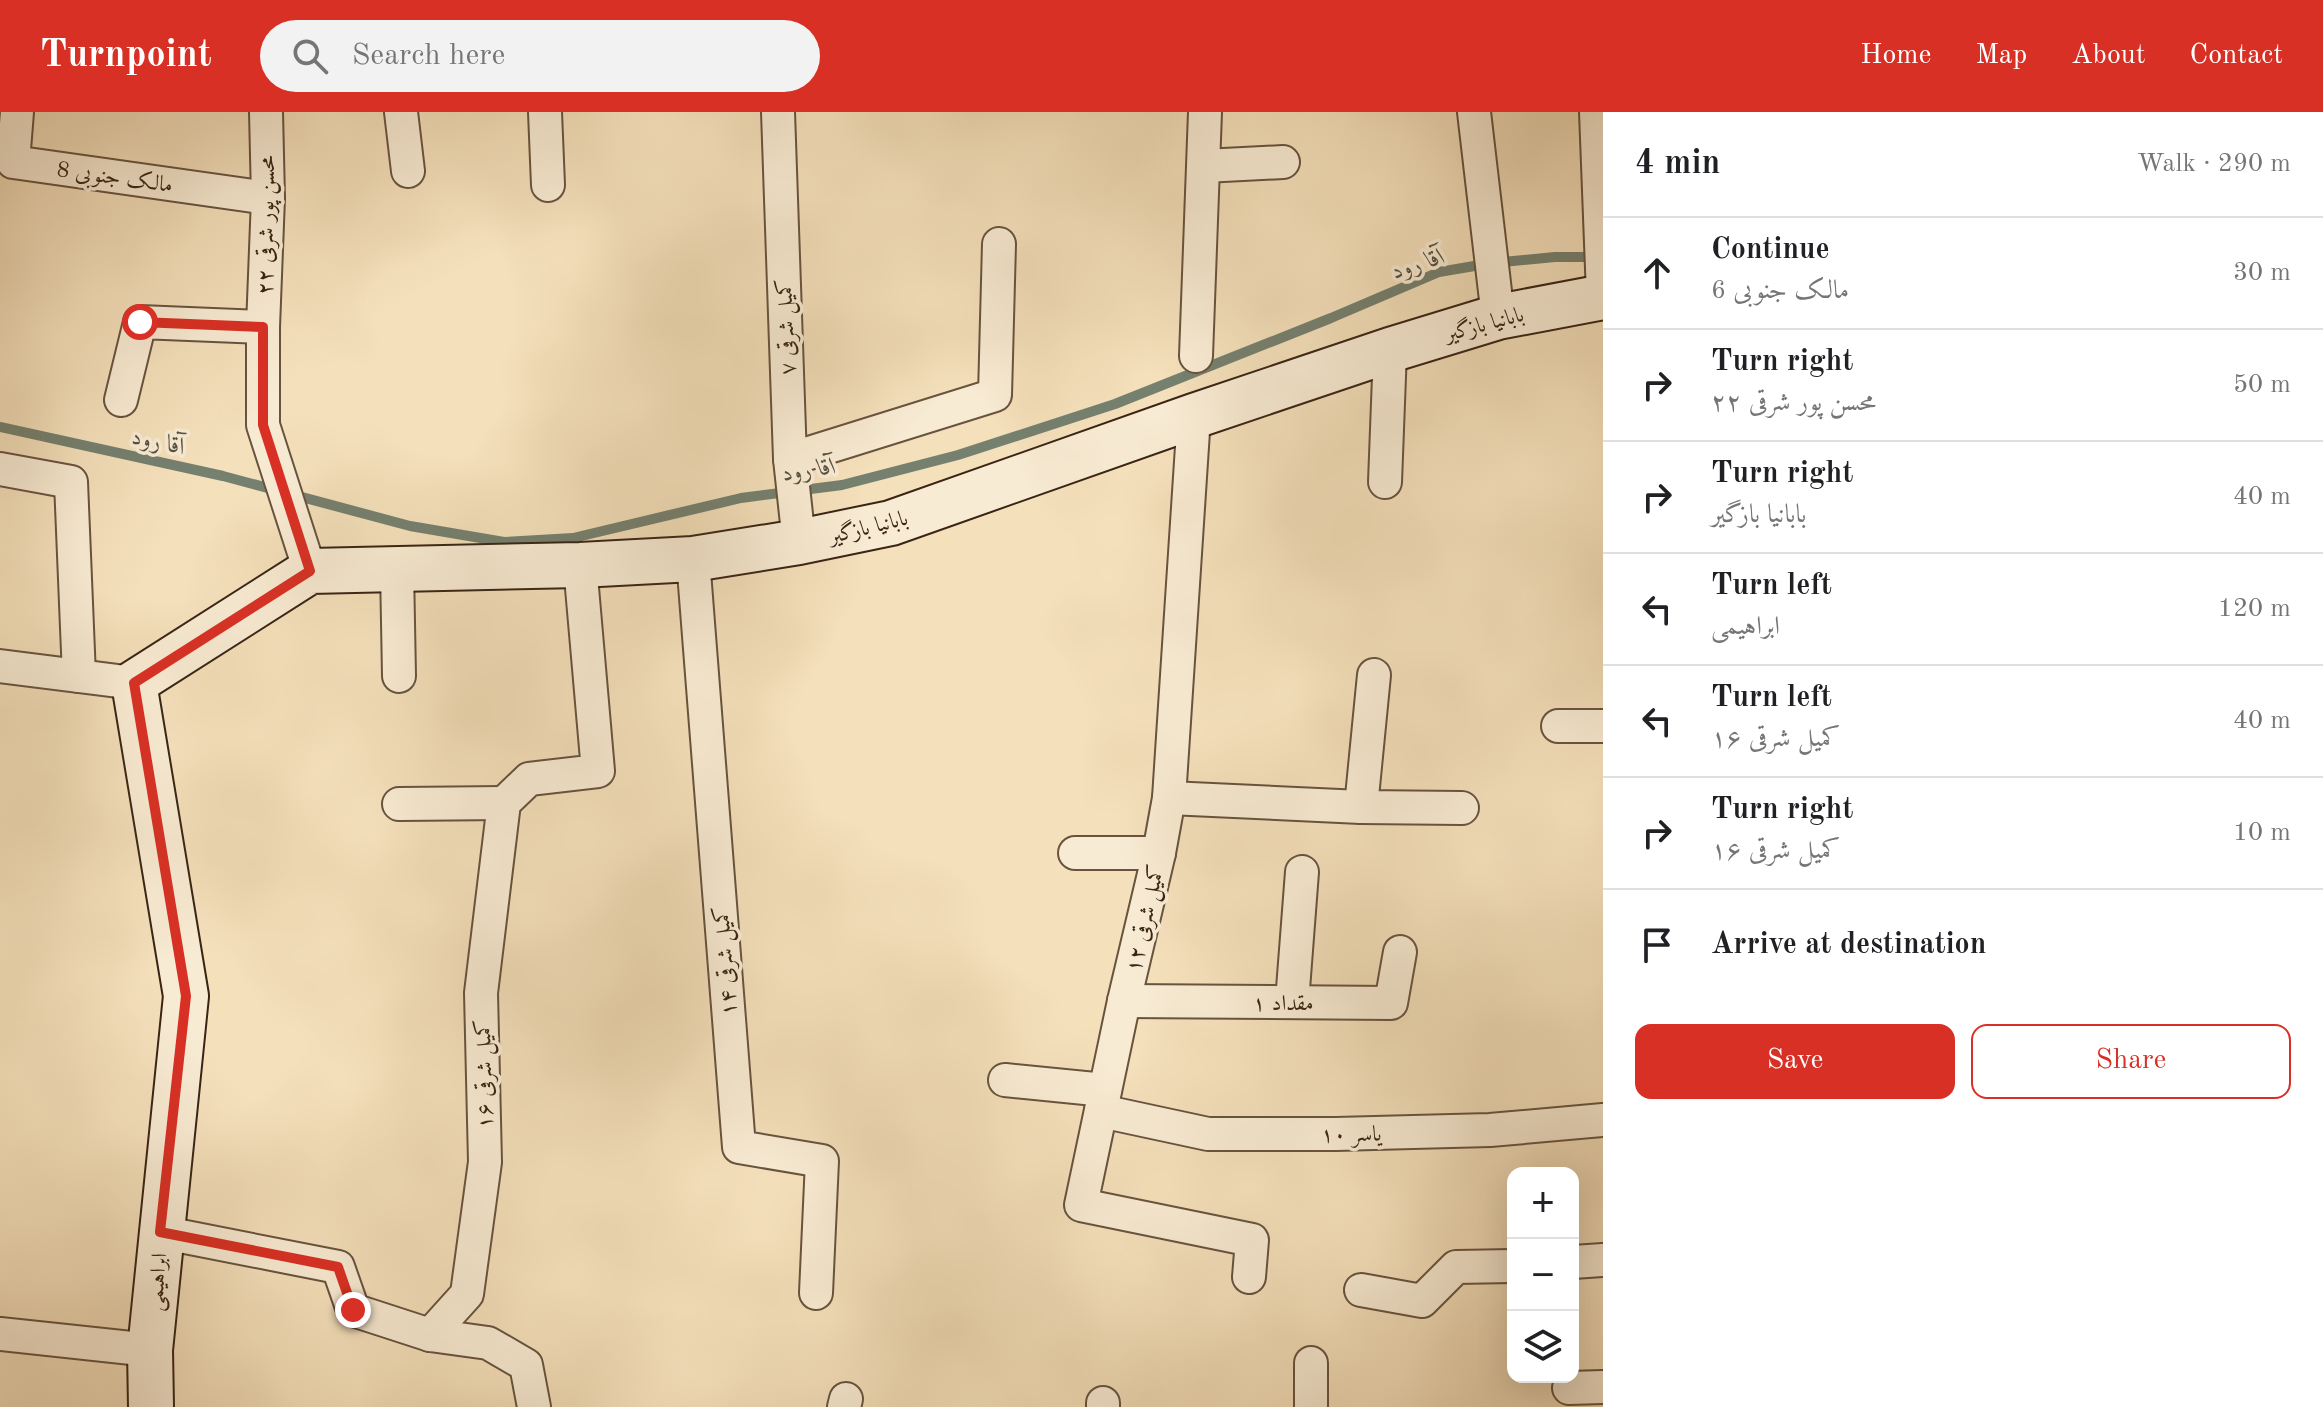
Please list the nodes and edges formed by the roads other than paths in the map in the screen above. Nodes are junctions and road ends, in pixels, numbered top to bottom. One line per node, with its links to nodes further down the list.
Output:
1 (17, 112): 13 (street, مالک جنوبی 8)
2 (266, 112): 13 (street, محسن پور شرقی ۲۲)
3 (401, 112): 11 (street)
4 (545, 112): 12 (street)
5 (778, 112): 24 (street, کمیل شرقی ۷)
6 (1205, 112): 10 (street)
7 (1474, 112): 16 (street)
8 (1596, 112): 15 (street)
9 (1283, 162): 10 (street)
10 (1204, 166): 19 (street)
11 (408, 171)
12 (548, 185)
13 (268, 198): 17 (street, محسن پور شرقی ۲۲)
14 (999, 244): 24 (street)
15 (1603, 296): 16 (street, بابانیا بازگیر)
16 (1498, 317): 18 (street, بابانیا بازگیر)
17 (263, 327): 20 (street); 28 (street, محسن پور شرقی ۲۲)
18 (1390, 350): 21 (street, بابانیا بازگیر); 23 (street)
19 (1196, 356)
20 (121, 400)
21 (1194, 416): 24 (street, بابانیا بازگیر); 36 (street, کمیل شرقی ۱۲)
22 (0, 469): 31 (street)
23 (1385, 482)
24 (794, 498): 25 (street, بابانیا بازگیر)
25 (693, 559): 26 (street, بابانیا بازگیر); 56 (street, کمیل شرقی ۱۴)
26 (580, 565): 27 (street, بابانیا بازگیر); 37 (street)
27 (397, 569): 28 (street, بابانیا بازگیر); 32 (street)
28 (310, 571): 33 (street)
29 (0, 666): 31 (street)
30 (1374, 675): 39 (street)
31 (79, 676): 33 (street)
32 (399, 676)
33 (134, 683): 50 (street, ابراهیمی)
34 (1558, 726): 35 (street)
35 (1603, 726)
36 (1169, 798): 39 (street); 42 (street, کمیل شرقی ۱۲)
37 (504, 803): 38 (street); 58 (street, کمیل شرقی ۱۶)
38 (399, 804)
39 (1361, 807): 40 (street)
40 (1462, 808)
41 (1075, 853): 42 (street)
42 (1159, 853): 45 (street, کمیل شرقی ۱۲)
43 (1302, 872): 46 (street)
44 (1400, 952): 46 (street, مقداد ۱)
45 (1124, 1001): 46 (street, مقداد ۱); 48 (street, کمیل شرقی ۱۲)
46 (1292, 1002)
47 (1005, 1080): 48 (street, یاسر ۱۰)
48 (1103, 1100): 49 (street, یاسر ۱۰); 54 (street, کمیل شرقی ۱۲)
49 (1603, 1120)
50 (160, 1232): 58 (street); 59 (street, ابراهیمی)
51 (1603, 1260): 52 (street)
52 (1579, 1262)
53 (1507, 1266): 55 (street)
54 (1249, 1277)
55 (1361, 1290)
56 (816, 1293)
57 (0, 1334): 59 (street)
58 (430, 1335): 64 (street)
59 (150, 1350): 63 (street, ابراهیمی)
60 (1311, 1363): 65 (street)
61 (1603, 1387): 62 (street)
62 (1569, 1388)
63 (151, 1407)
64 (534, 1407)
65 (1311, 1407)

